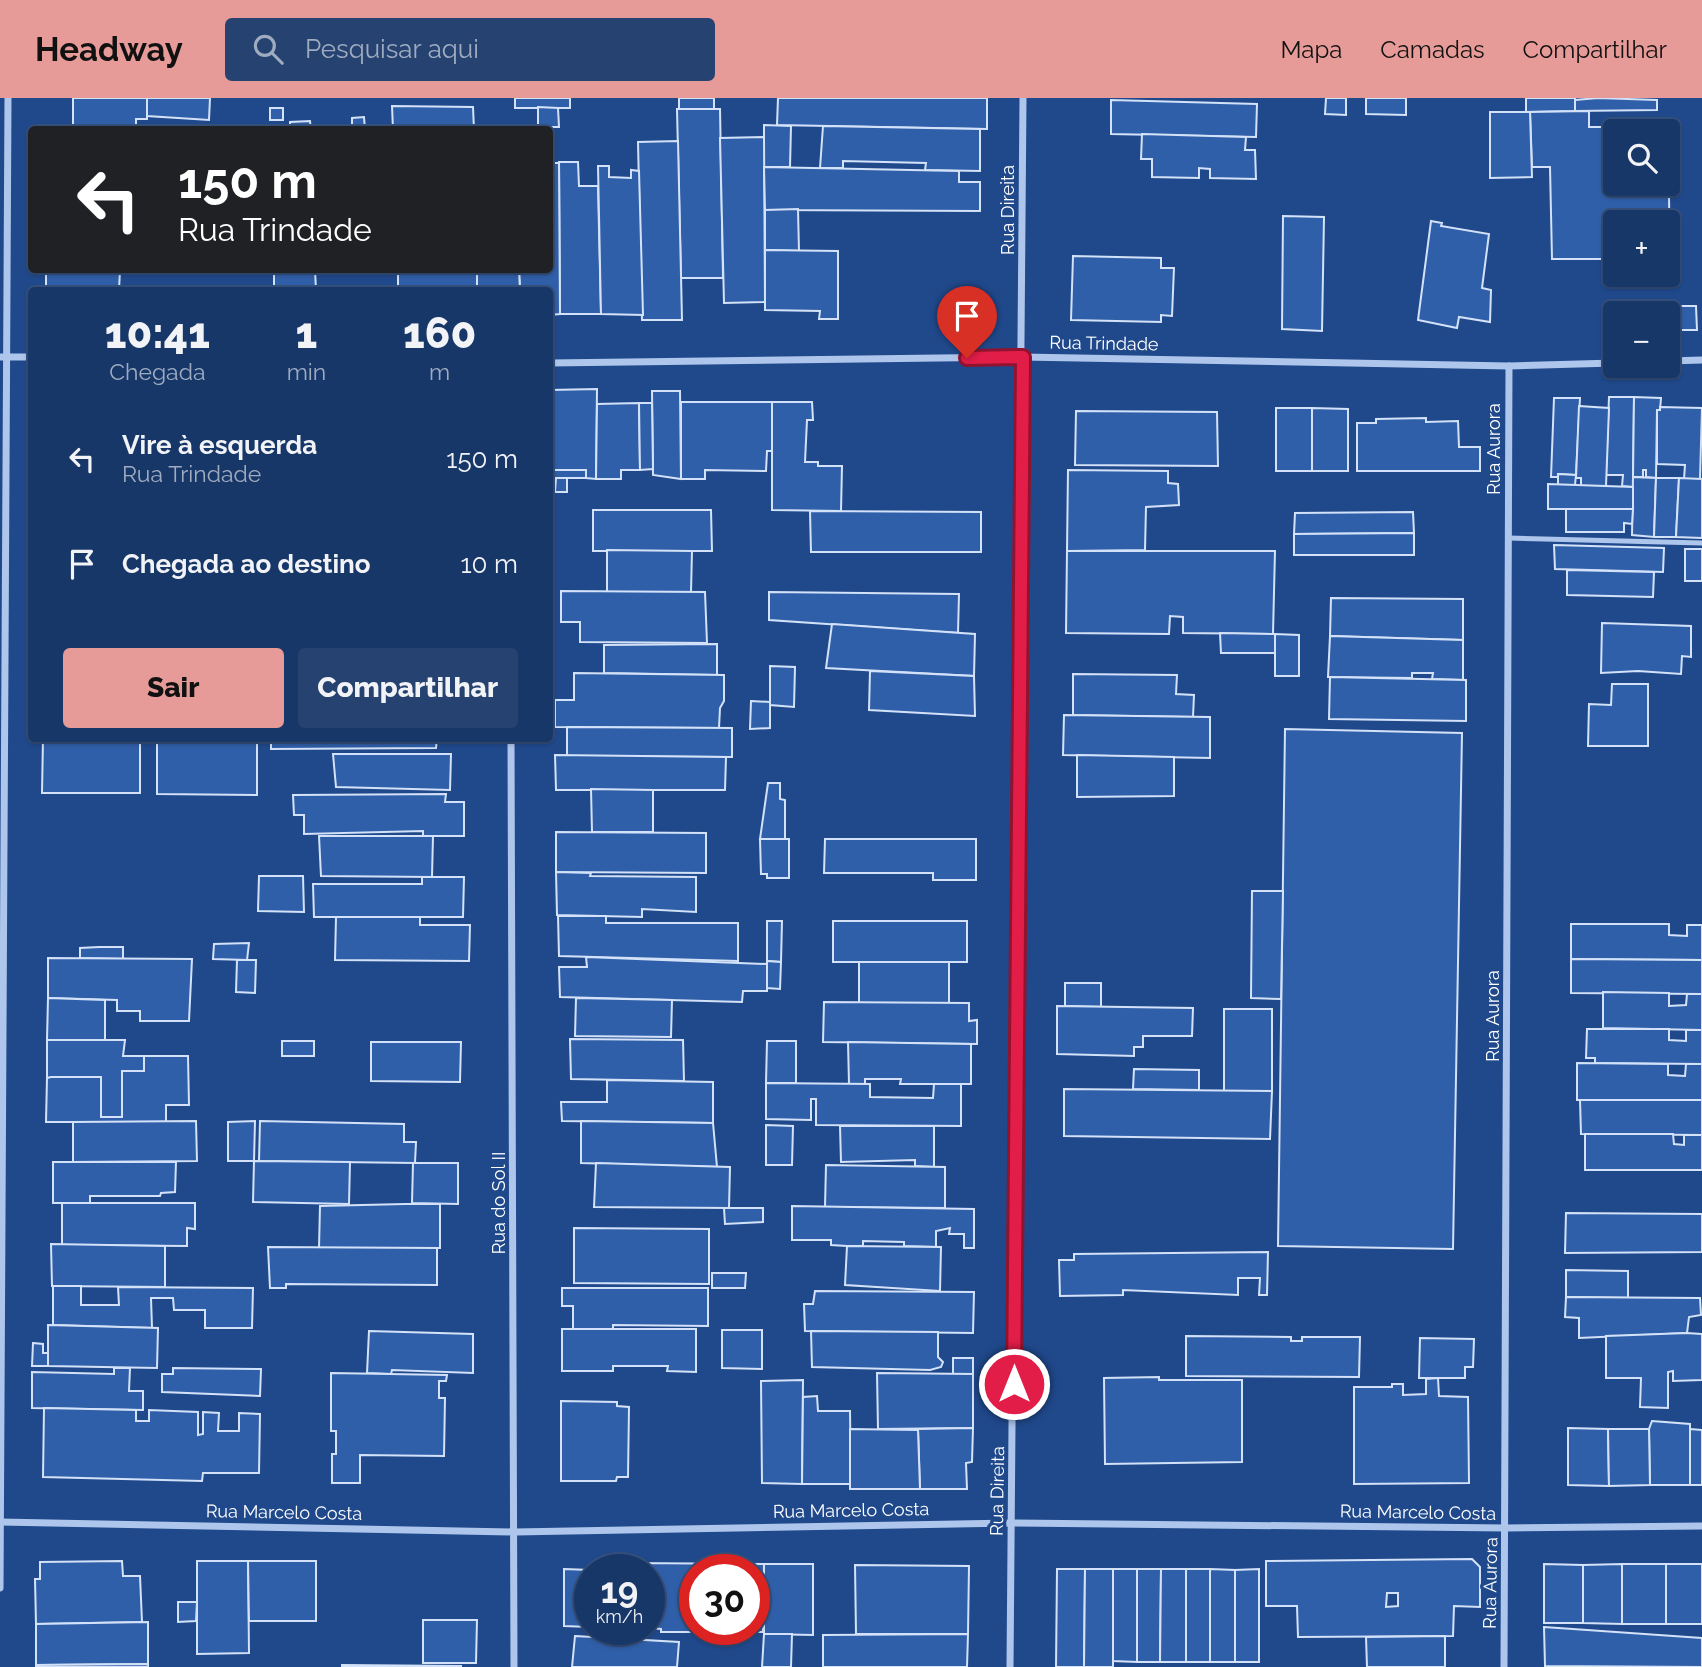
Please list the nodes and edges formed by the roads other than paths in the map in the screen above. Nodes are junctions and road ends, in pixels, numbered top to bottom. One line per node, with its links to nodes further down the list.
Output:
1 (8, 98): 3 (street)
2 (1023, 98): 5 (street, Rua Direita)
3 (3, 357): 4 (street); 14 (street)
4 (28, 357)
5 (1023, 357): 8 (street, Rua Trindade); 10 (street, Rua Trindade); 17 (street, Rua Direita)
6 (1702, 360): 7 (street)
7 (1680, 361)
8 (553, 363)
9 (1603, 363): 10 (street, Rua Trindade)
10 (1509, 366): 11 (street, Rua Aurora)
11 (1508, 538): 12 (lane); 19 (street, Rua Aurora)
12 (1702, 543)
13 (511, 742): 20 (street, Rua do Sol II)
14 (2, 859): 15 (street)
15 (1, 1128): 16 (street)
16 (1, 1522): 20 (street, Rua Marcelo Costa); 21 (street)
17 (1012, 1523): 19 (street, Rua Marcelo Costa); 20 (street, Rua Marcelo Costa); 23 (street, Rua Direita)
18 (1702, 1526): 19 (street, Rua Marcelo Costa)
19 (1507, 1528): 24 (street, Rua Aurora)
20 (515, 1532): 22 (street, Rua do Sol II)
21 (0, 1588)
22 (513, 1667)
23 (1010, 1667)
24 (1504, 1667)

